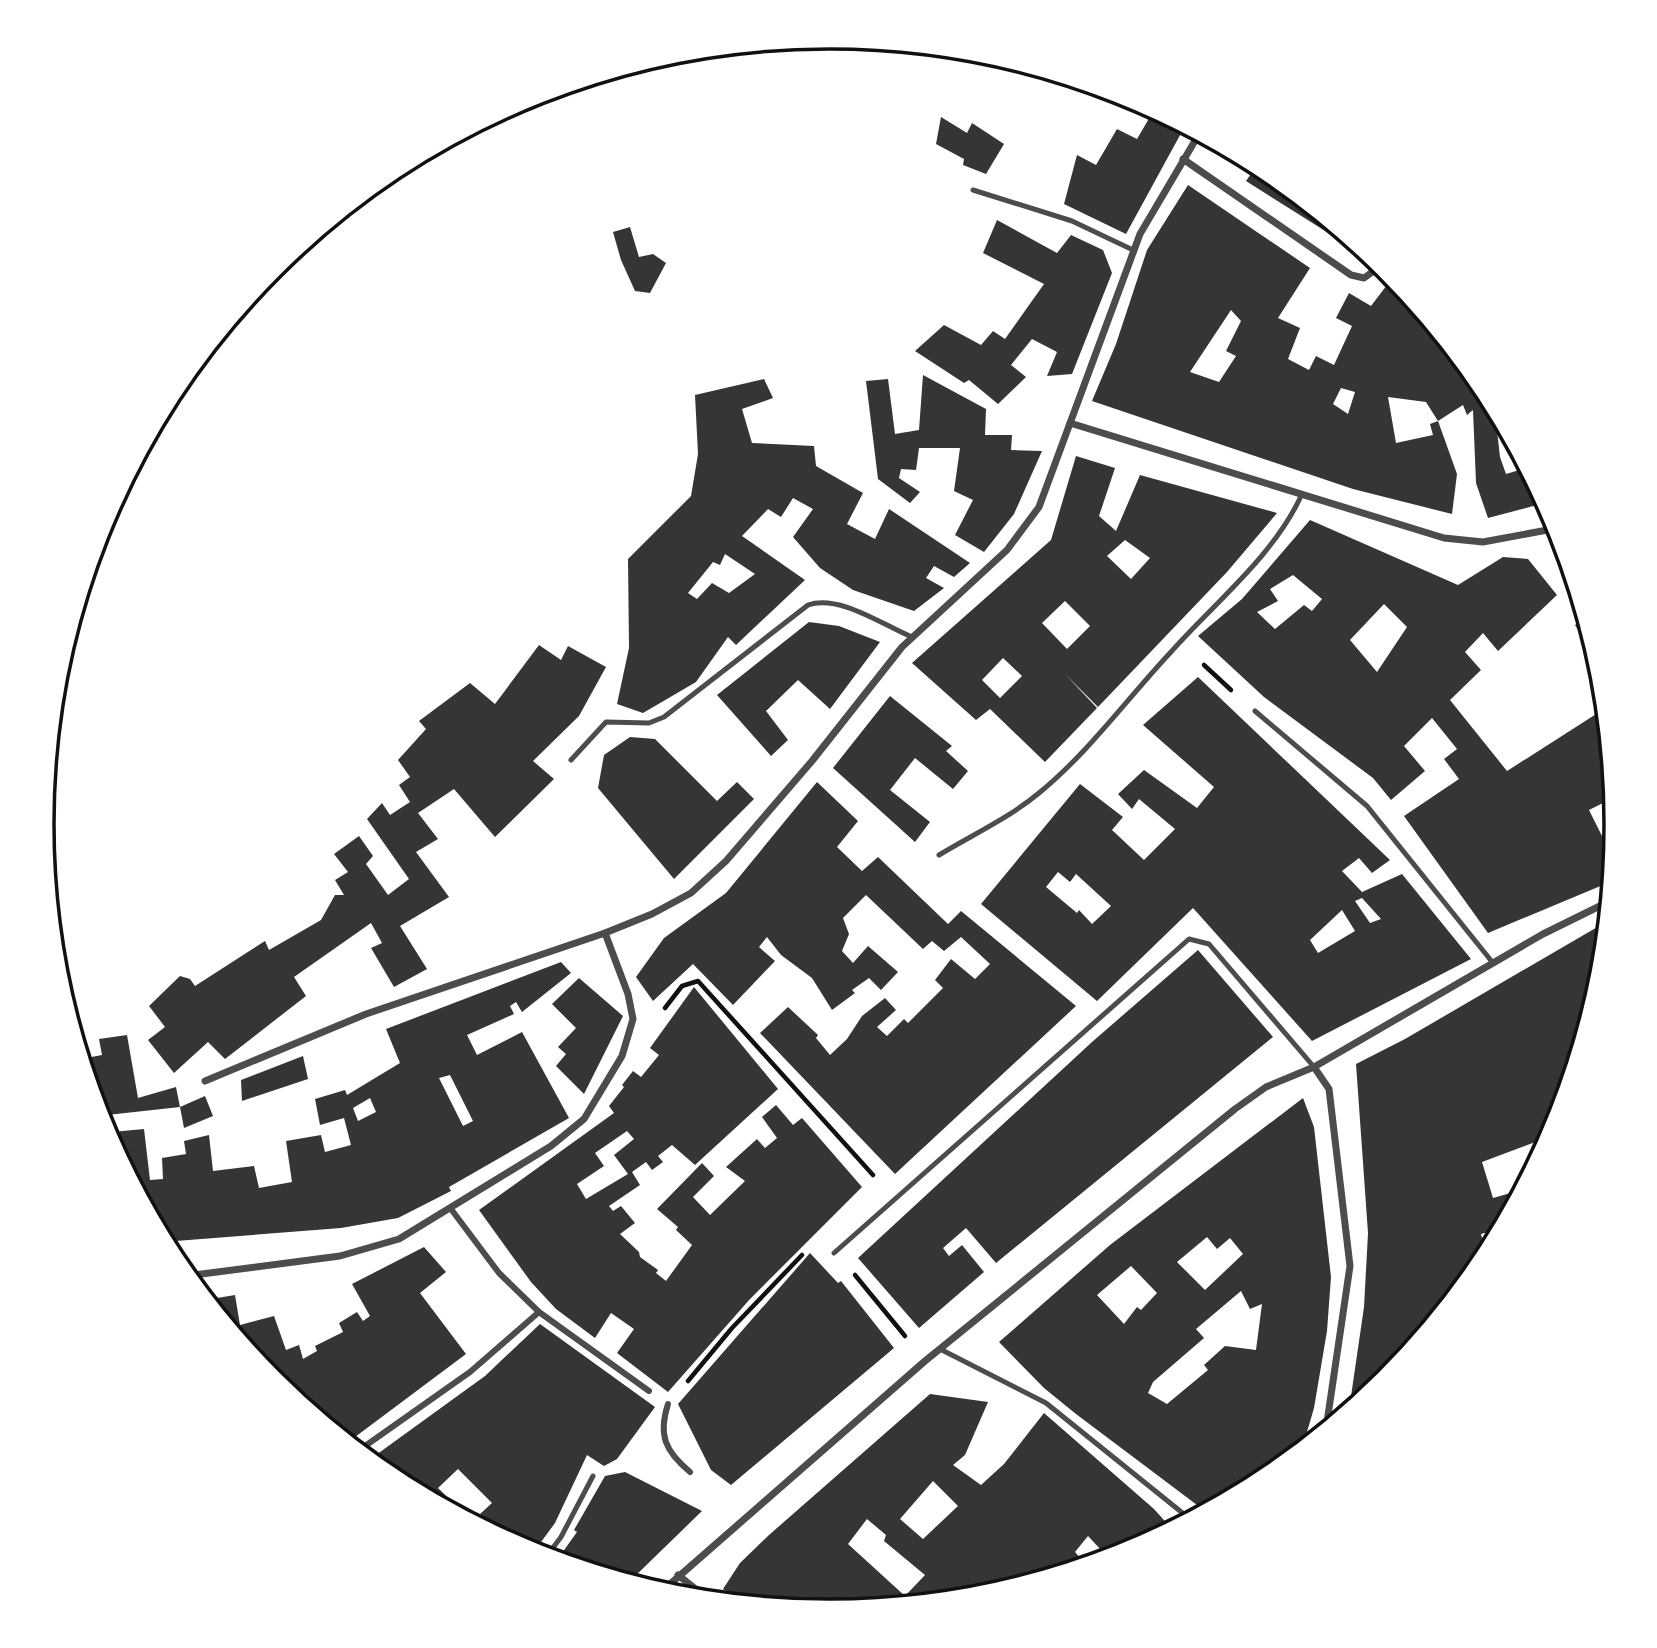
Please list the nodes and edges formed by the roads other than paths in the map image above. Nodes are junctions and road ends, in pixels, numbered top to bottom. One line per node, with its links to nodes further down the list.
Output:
1 (1194, 141): 2 (street)
2 (1183, 159): 4 (street); 5 (street)
3 (973, 190): 4 (lane)
4 (1133, 250): 6 (street)
5 (1373, 272)
6 (1070, 423): 7 (street); 9 (street)
7 (1302, 494): 8 (street); 12 (lane)
8 (1546, 530)
9 (912, 637): 11 (lane); 14 (street)
10 (1255, 711): 15 (lane)
11 (571, 760)
12 (939, 855)
13 (1599, 907): 15 (street)
14 (605, 933): 17 (street); 18 (street)
15 (1493, 964): 16 (street)
16 (1314, 1067): 19 (lane); 22 (street); 25 (street)
17 (205, 1081)
18 (451, 1209): 20 (street); 21 (street)
19 (834, 1253)
20 (198, 1274)
21 (539, 1312): 23 (street); 26 (street)
22 (940, 1349): 29 (lane); 31 (street)
23 (649, 1391)
24 (668, 1404): 27 (street)
25 (1328, 1416)
26 (366, 1445)
27 (690, 1472)
28 (593, 1476): 30 (lane)
29 (1182, 1513)
30 (553, 1548)
31 (678, 1575): 32 (street); 33 (street)
32 (670, 1583)
33 (692, 1586)

